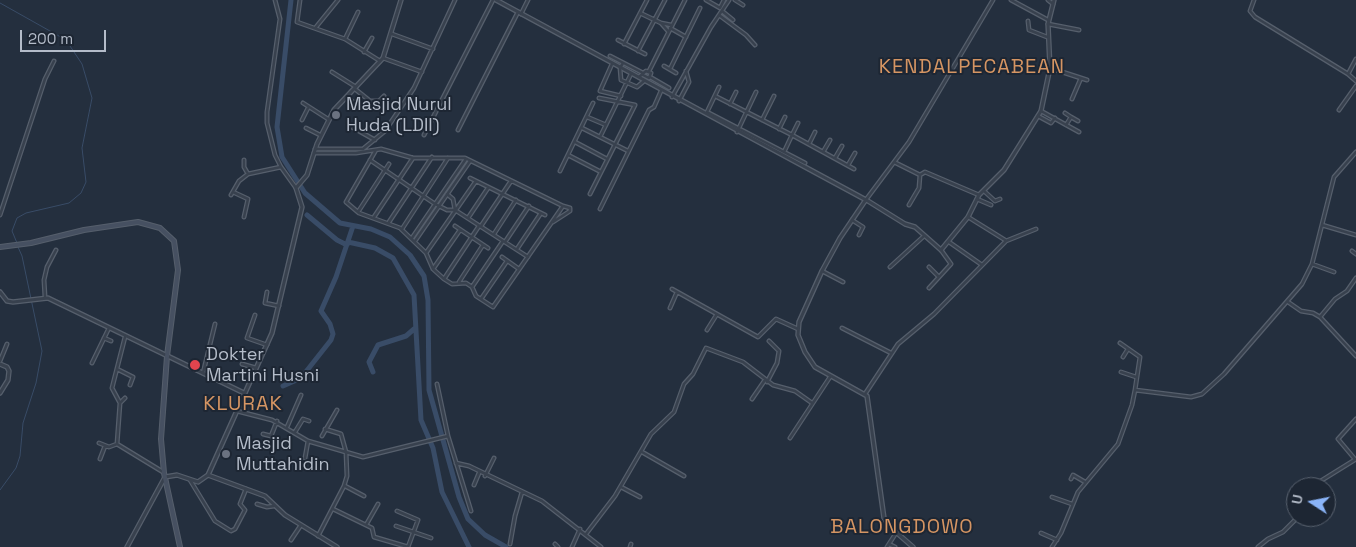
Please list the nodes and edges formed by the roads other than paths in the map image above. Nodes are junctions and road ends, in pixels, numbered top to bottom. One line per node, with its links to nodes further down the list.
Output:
1 (276, 0): 152 (street)
2 (300, 0): 34 (street)
3 (338, 0): 34 (street)
4 (402, 0): 37 (street)
5 (455, 0): 45 (street)
6 (495, 0): 26 (street); 121 (street)
7 (528, 0): 26 (street)
8 (647, 0): 27 (street)
9 (665, 0): 29 (street)
10 (685, 0): 35 (street)
11 (706, 0): 12 (street)
12 (724, 0)
13 (729, 0): 24 (street)
14 (735, 0): 22 (street)
15 (993, 0): 148 (street)
16 (1011, 0): 21 (street)
17 (1020, 0): 21 (street)
18 (1048, 0): 20 (street)
19 (1254, 0): 66 (street)
20 (1054, 2): 32 (street)
21 (1018, 4): 32 (street)
22 (743, 5)
23 (700, 8): 39 (street)
24 (722, 11): 28 (street); 30 (street)
25 (358, 12): 41 (street)
26 (520, 13): 54 (street); 116 (street)
27 (640, 13): 29 (street); 43 (street)
28 (719, 15): 44 (street); 60 (street)
29 (654, 20): 33 (street); 46 (street)
30 (733, 20)
31 (1028, 21): 38 (street)
32 (1048, 22): 36 (street); 38 (street)
33 (661, 23): 35 (street); 35 (street)
34 (316, 27): 41 (street)
35 (670, 28): 39 (street); 59 (street)
36 (1079, 30)
37 (392, 34): 45 (street); 50 (street)
38 (1047, 36): 57 (street)
39 (686, 37): 58 (street)
40 (372, 38): 47 (street)
41 (345, 39): 47 (street)
42 (618, 40): 43 (street)
43 (624, 44): 46 (street)
44 (755, 45)
45 (432, 49): 62 (street)
46 (638, 51): 48 (street)
47 (364, 52): 50 (street)
48 (644, 54)
49 (610, 56): 53 (street)
50 (382, 60): 62 (street); 76 (street)
51 (1356, 60): 66 (street)
52 (54, 61): 185 (street)
53 (622, 63): 56 (street); 65 (street)
54 (612, 64): 56 (street); 87 (street)
55 (664, 66): 58 (street)
56 (620, 68): 64 (street); 73 (street)
57 (1050, 68): 69 (street); 96 (street)
58 (670, 69): 63 (street)
59 (649, 71): 65 (street); 68 (street)
60 (686, 71): 85 (street); 89 (street)
61 (332, 72): 76 (street)
62 (422, 72): 124 (street)
63 (676, 73)
64 (631, 74): 67 (street); 73 (street)
65 (643, 74): 67 (street); 68 (street)
66 (1348, 74): 71 (street)
67 (638, 78): 72 (street)
68 (649, 78): 72 (street); 77 (street)
69 (1081, 78): 70 (street); 88 (street)
70 (1087, 80)
71 (1356, 81)
72 (646, 82): 73 (street); 78 (street)
73 (627, 83): 87 (street)
74 (1356, 86): 95 (street)
75 (719, 87): 82 (street)
76 (356, 88): 81 (street); 84 (street)
77 (669, 88)
78 (662, 91): 85 (street); 133 (street)
79 (736, 92): 93 (street)
80 (756, 92): 97 (street)
81 (384, 96)
82 (715, 96): 93 (street); 98 (street)
83 (774, 96): 107 (street)
84 (347, 97): 92 (street); 105 (street)
85 (672, 97): 89 (street)
86 (599, 98): 87 (street)
87 (620, 99): 112 (street); 127 (street)
88 (1072, 99)
89 (679, 101): 98 (street)
90 (593, 103): 101 (street)
91 (302, 104): 94 (street)
92 (357, 104)
93 (730, 104): 97 (street)
94 (308, 108): 105 (street); 106 (street)
95 (1339, 110)
96 (1041, 111): 100 (street); 103 (street)
97 (746, 112): 107 (street); 117 (street)
98 (706, 113): 117 (street)
99 (1065, 113): 104 (street)
100 (1038, 116): 103 (street); 166 (street)
101 (587, 117): 112 (street); 114 (street)
102 (785, 117): 115 (street)
103 (1055, 118): 110 (street)
104 (1071, 118): 108 (street); 110 (street)
105 (328, 119): 120 (street)
106 (302, 120)
107 (762, 120): 115 (street)
108 (1078, 121)
109 (798, 124): 122 (street)
110 (1066, 125): 119 (street)
111 (350, 126): 124 (street)
112 (606, 126): 123 (street)
113 (306, 128): 120 (street)
114 (582, 128): 123 (street); 126 (street)
115 (779, 129): 122 (street)
116 (458, 130)
117 (737, 130): 134 (street); 174 (street)
118 (815, 132): 128 (street)
119 (1079, 132)
120 (320, 135): 132 (street)
121 (424, 135)
122 (792, 136): 128 (street); 134 (street)
123 (600, 137): 127 (street)
124 (375, 140): 130 (street)
125 (830, 140): 135 (street)
126 (575, 142): 138 (street); 142 (street)
127 (614, 144): 133 (street); 142 (street)
128 (809, 144): 135 (street)
129 (842, 146): 143 (street)
130 (367, 150): 131 (street); 132 (street)
131 (376, 150): 140 (street); 146 (street)
132 (314, 151): 163 (street)
133 (628, 151): 180 (street)
134 (784, 152): 149 (street)
135 (823, 152): 143 (street)
136 (1356, 152): 193 (street)
137 (855, 153): 151 (street)
138 (568, 155): 155 (street); 156 (street)
139 (432, 157): 140 (street); 141 (street); 164 (street)
140 (413, 158): 160 (street)
141 (448, 158): 144 (street); 170 (street)
142 (607, 158): 156 (street)
143 (835, 158): 151 (street)
144 (466, 159): 147 (street); 167 (street)
145 (244, 160): 157 (street)
146 (370, 160): 154 (street); 182 (street)
147 (470, 161): 162 (street); 167 (street)
148 (894, 162): 158 (street); 174 (street)
149 (805, 163)
150 (389, 164): 154 (street)
151 (848, 165): 153 (street)
152 (281, 167): 157 (street); 163 (street)
153 (854, 169)
154 (385, 170): 160 (street); 182 (street)
155 (560, 171)
156 (601, 172): 169 (street)
157 (249, 173): 188 (street)
158 (920, 175): 171 (street); 176 (street)
159 (470, 178): 161 (street)
160 (399, 180): 164 (street); 186 (street)
161 (476, 181): 165 (street); 181 (street)
162 (511, 181): 168 (street); 179 (street)
163 (297, 187): 243 (street)
164 (411, 188): 170 (street); 191 (street)
165 (488, 188): 168 (street); 189 (street)
166 (984, 190): 171 (street); 172 (street)
167 (445, 193): 175 (street); 181 (street)
168 (503, 194): 173 (street); 195 (street)
169 (590, 194)
170 (423, 196): 175 (street); 196 (street)
171 (978, 197): 177 (street); 187 (street)
172 (1000, 199)
173 (516, 200): 178 (street); 199 (street)
174 (865, 200): 190 (street); 202 (street)
175 (437, 205): 181 (street); 204 (street); 205 (street)
176 (909, 205)
177 (991, 205)
178 (529, 206): 183 (street); 206 (street)
179 (563, 206): 192 (street); 192 (street)
180 (600, 209)
181 (456, 210): 189 (street); 216 (street)
182 (358, 212): 186 (street)
183 (541, 213): 184 (street); 212 (street)
184 (545, 215)
185 (0, 216)
186 (374, 217): 191 (street)
187 (968, 217): 207 (street); 208 (street)
188 (244, 218)
189 (468, 218): 195 (street)
190 (852, 220): 200 (street); 227 (street)
191 (388, 222): 196 (street)
192 (552, 223): 219 (street)
193 (1322, 225): 201 (street); 221 (street)
194 (455, 226): 198 (street)
195 (480, 226): 199 (street); 203 (street)
196 (402, 229): 204 (street)
197 (1036, 229): 207 (street)
198 (460, 230): 203 (street); 225 (street)
199 (494, 234): 206 (street)
200 (859, 235)
201 (1356, 235)
202 (925, 236): 214 (street); 223 (street)
203 (472, 237): 209 (street); 231 (street)
204 (412, 238): 205 (street)
205 (415, 241): 216 (street)
206 (504, 241): 212 (street); 234 (street)
207 (1006, 241): 222 (street)
208 (949, 242): 214 (street); 222 (street)
209 (483, 245): 211 (street); 233 (street)
210 (0, 247): 262 (main road)
211 (488, 248)
212 (517, 249): 219 (street)
213 (56, 250): 240 (street)
214 (940, 250): 229 (street)
215 (1352, 251): 217 (street)
216 (426, 253): 225 (street)
217 (1356, 254)
218 (502, 257): 220 (street)
219 (528, 257): 226 (street)
220 (506, 261): 226 (street); 241 (street)
221 (1312, 264): 228 (street); 242 (street)
222 (982, 265): 261 (street)
223 (890, 267)
224 (929, 267): 229 (street)
225 (433, 269): 231 (street)
226 (519, 269): 241 (street)
227 (822, 271): 232 (street); 250 (street)
228 (1334, 272)
229 (938, 276): 235 (street)
230 (1356, 278): 247 (street)
231 (444, 279): 233 (street)
232 (843, 282)
233 (458, 283): 234 (street)
234 (472, 287): 241 (street)
235 (928, 288)
236 (672, 289): 239 (street)
237 (0, 292): 240 (street)
238 (267, 292): 243 (street)
239 (677, 292): 244 (street); 245 (street)
240 (42, 298): 249 (street)
241 (481, 299)
242 (1288, 302): 247 (street); 277 (street)
243 (279, 306): 259 (street)
244 (670, 308)
245 (716, 314): 250 (street); 252 (street)
246 (255, 315): 259 (street)
247 (1320, 317): 263 (street)
248 (215, 324): 271 (street)
249 (109, 328): 253 (street); 254 (street)
250 (796, 328): 273 (street)
251 (842, 328): 261 (street)
252 (707, 330)
253 (124, 336): 262 (street); 269 (street)
254 (104, 338): 255 (street); 266 (street)
255 (111, 341)
256 (769, 341): 274 (street)
257 (1120, 343): 260 (street)
258 (7, 344): 265 (street)
259 (267, 345): 268 (street)
260 (1128, 349): 264 (street); 272 (street)
261 (891, 353): 280 (street)
262 (167, 356): 271 (street); 310 (main road)
263 (1356, 356)
264 (1123, 357)
265 (0, 362): 278 (street)
266 (92, 363)
267 (242, 364): 268 (street)
268 (256, 368): 279 (street)
269 (117, 369): 276 (street); 284 (street)
270 (1121, 372): 272 (street)
271 (203, 373): 279 (street)
272 (1136, 377): 277 (street)
273 (829, 378): 280 (street); 285 (street)
274 (766, 381): 283 (street); 285 (street); 303 (street)
275 (436, 384): 296 (street)
276 (130, 385)
277 (1135, 390): 317 (street)
278 (0, 393)
279 (244, 393): 287 (street)
280 (865, 394): 342 (street)
281 (301, 395): 291 (street)
282 (125, 398): 284 (street)
283 (752, 400)
284 (120, 403): 301 (street)
285 (812, 403): 297 (street)
286 (337, 410): 292 (street)
287 (236, 411): 289 (street); 311 (street)
288 (1356, 419): 304 (street)
289 (277, 421): 291 (street); 294 (street)
290 (309, 421): 293 (street)
291 (287, 427): 293 (street)
292 (326, 429): 295 (street); 302 (street)
293 (295, 432): 298 (street)
294 (263, 434)
295 (322, 436)
296 (447, 436): 302 (street); 308 (street)
297 (790, 438)
298 (308, 441): 302 (street); 305 (street)
299 (99, 443): 300 (street)
300 (105, 446): 301 (street); 307 (street)
301 (114, 446): 310 (street)
302 (346, 452): 319 (street)
303 (642, 452): 313 (street); 320 (street)
304 (1355, 457): 314 (street)
305 (305, 458)
306 (494, 458): 312 (street)
307 (100, 459)
308 (456, 463): 309 (street); 332 (street)
309 (479, 473): 312 (street); 318 (street)
310 (165, 475): 316 (street); 349 (street); 350 (main road)
311 (208, 475): 316 (street); 321 (street)
312 (485, 476): 322 (street)
313 (684, 476)
314 (1326, 477)
315 (1071, 479): 317 (street)
316 (190, 480): 321 (street)
317 (1084, 482): 328 (street)
318 (474, 485)
319 (344, 486): 323 (street); 330 (street)
320 (620, 488): 325 (street); 340 (street)
321 (246, 489): 329 (street)
322 (522, 492): 337 (street); 346 (street)
323 (364, 496)
324 (1052, 497): 328 (street)
325 (640, 498)
326 (257, 504): 329 (street)
327 (378, 504): 334 (street)
328 (1072, 504): 345 (street)
329 (274, 506): 333 (street)
330 (333, 509): 334 (street); 341 (street)
331 (397, 511): 338 (street)
332 (471, 511)
333 (301, 525): 341 (street); 344 (street)
334 (366, 525): 352 (street)
335 (396, 526): 338 (street)
336 (1289, 527): 359 (street)
337 (580, 529): 340 (street); 354 (street)
338 (414, 532): 343 (street); 352 (street)
339 (1041, 533): 345 (street)
340 (586, 534): 355 (street)
341 (318, 536): 351 (street)
342 (895, 536): 348 (street); 357 (street)
343 (431, 538)
344 (291, 540)
345 (1057, 540): 358 (street)
346 (510, 544)
347 (555, 544): 353 (street)
348 (888, 546): 356 (street)
349 (127, 547)
350 (180, 547)
351 (336, 547)
352 (408, 547)
353 (558, 547)
354 (572, 547)
355 (602, 547)
356 (896, 547)
357 (913, 547)
358 (1052, 547)
359 (1258, 547)

